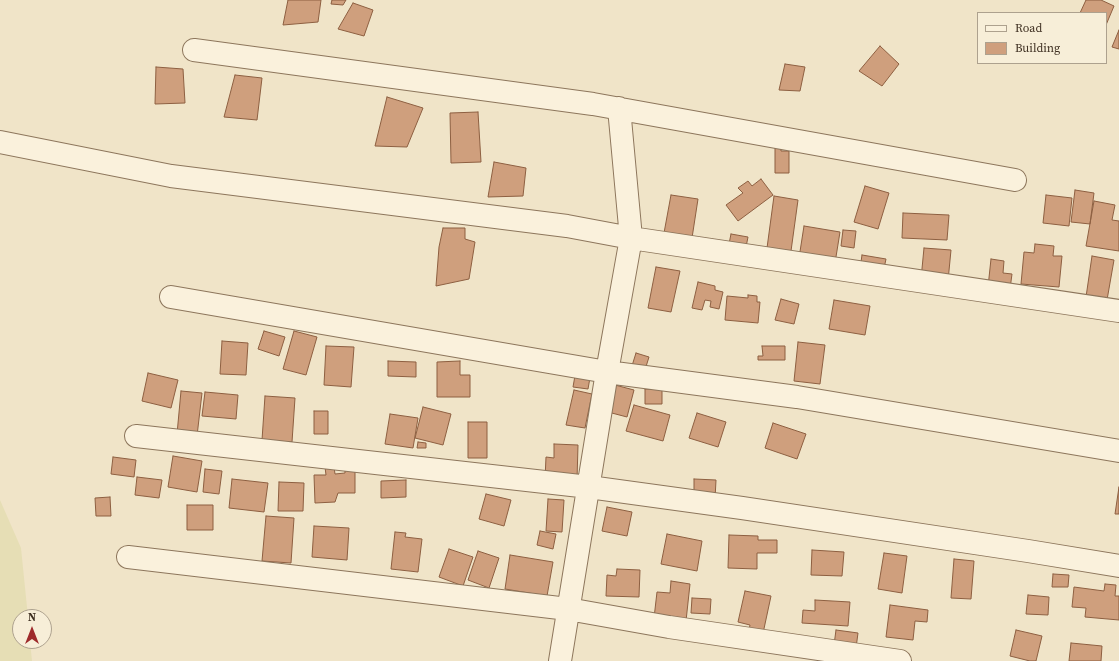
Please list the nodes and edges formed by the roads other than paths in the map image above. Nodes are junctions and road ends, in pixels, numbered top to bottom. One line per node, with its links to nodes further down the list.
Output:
1 (194, 50): 2 (street)
2 (619, 108): 4 (street); 5 (street)
3 (0, 142): 5 (street)
4 (1015, 180)
5 (631, 238): 7 (street); 8 (street)
6 (171, 297): 8 (street)
7 (1119, 311)
8 (607, 372): 10 (street); 11 (street)
9 (136, 436): 11 (street)
10 (1119, 451)
11 (589, 487): 13 (street); 14 (street)
12 (128, 557): 14 (street)
13 (1119, 566)
14 (568, 609): 15 (street); 16 (street)
15 (560, 661)
16 (900, 661)

